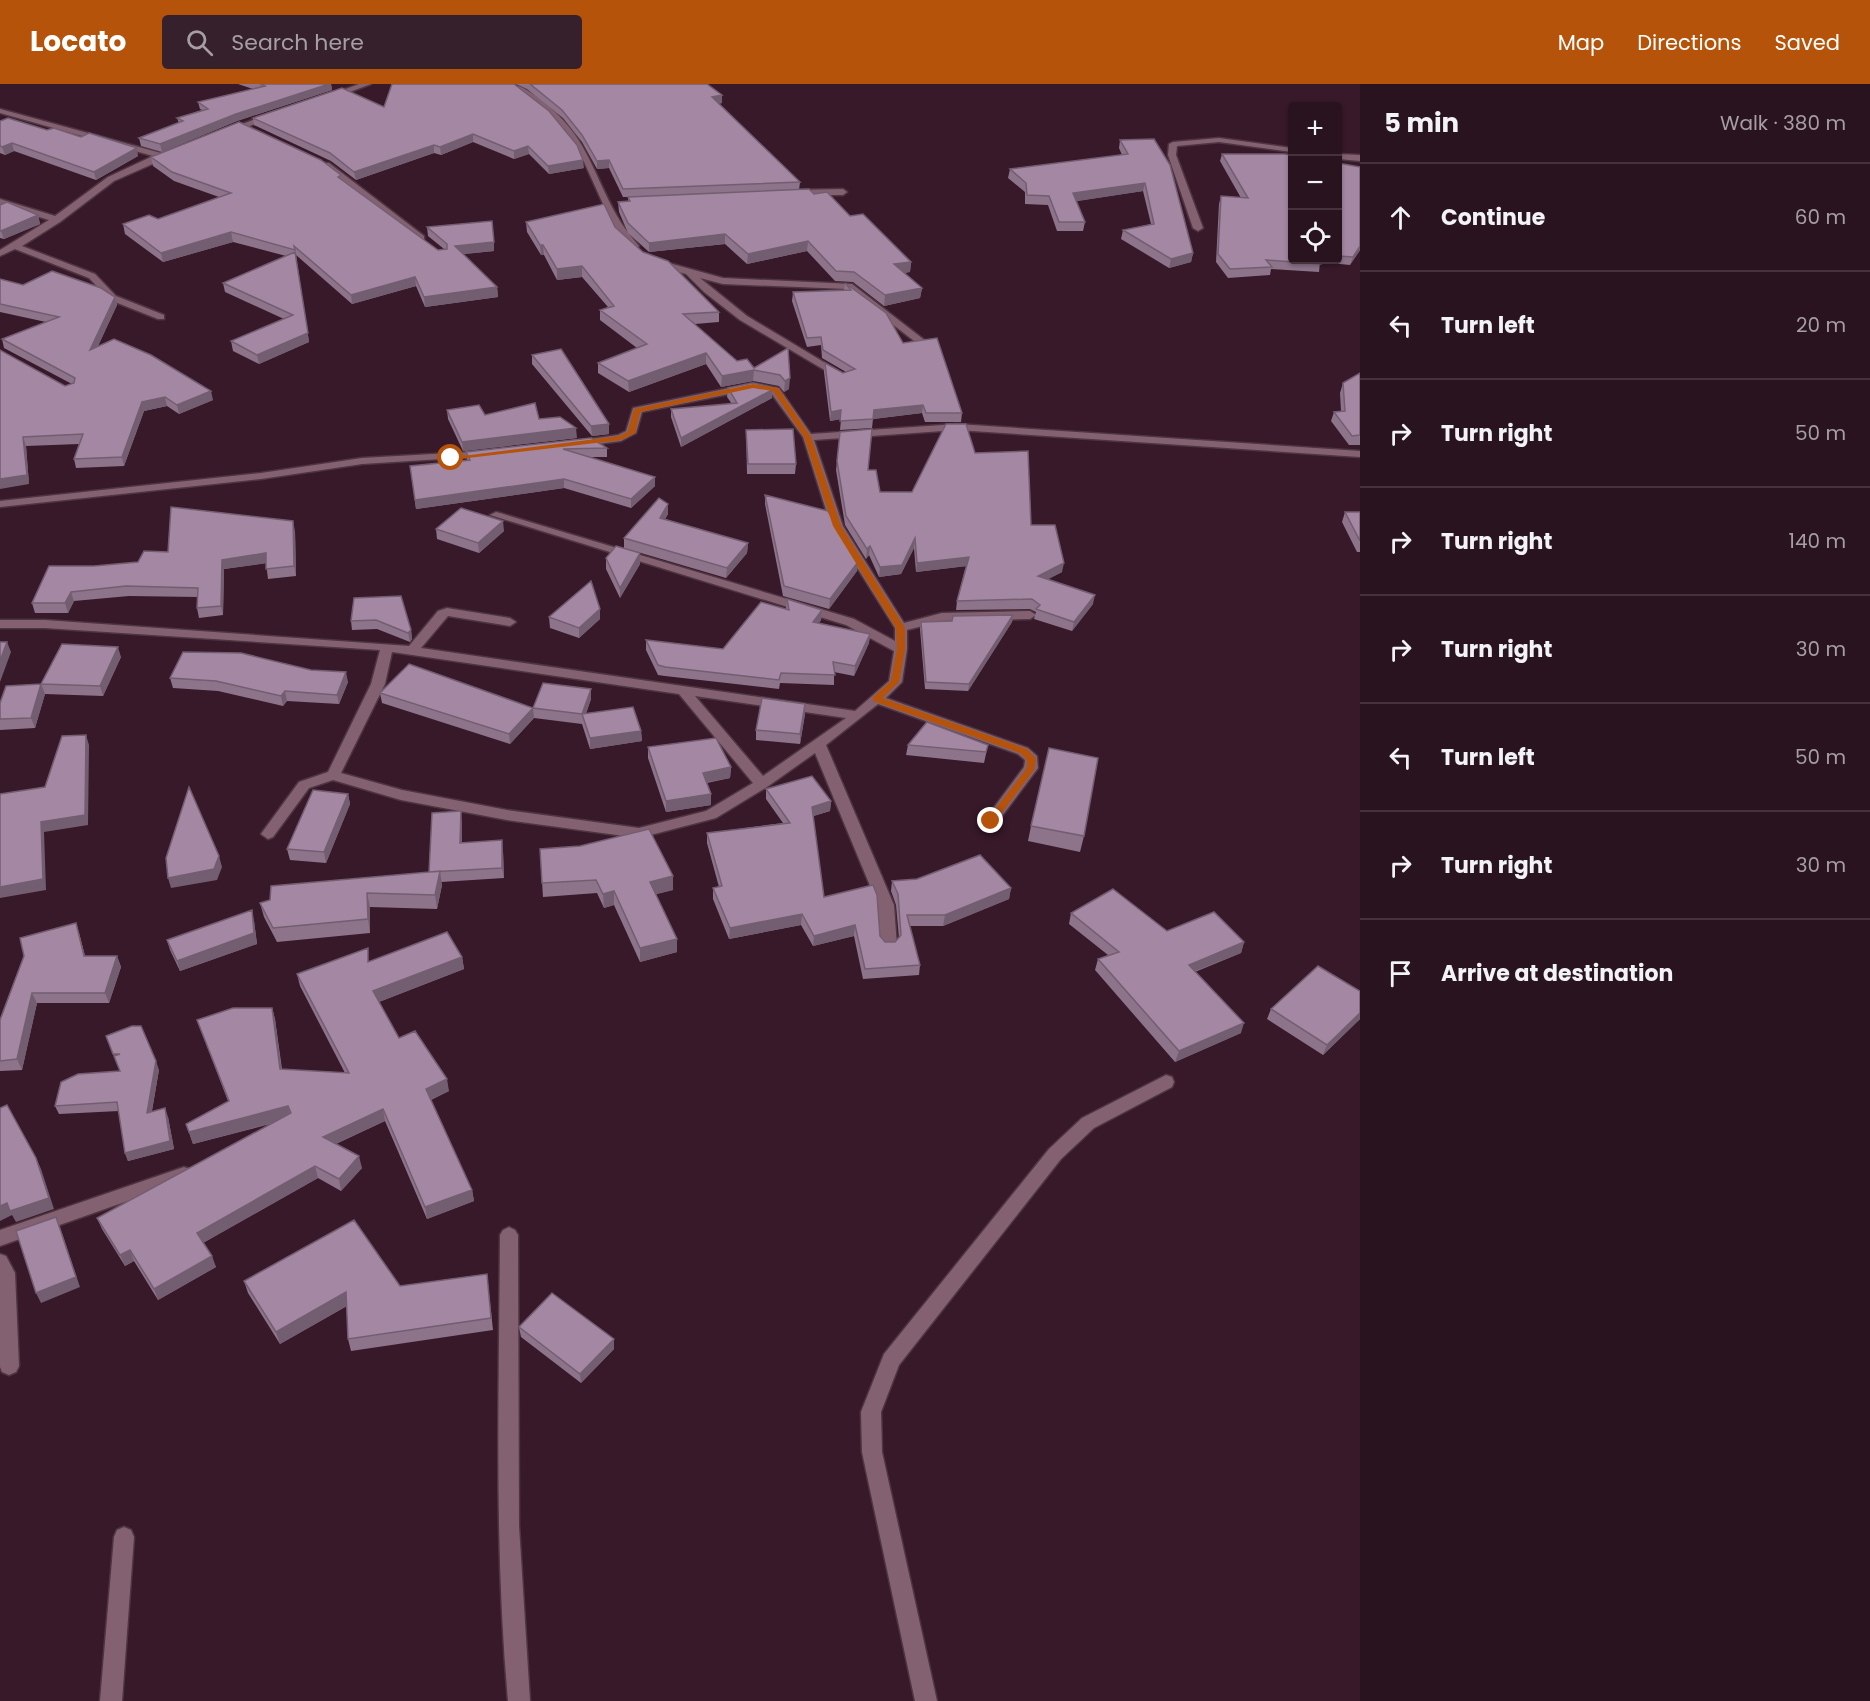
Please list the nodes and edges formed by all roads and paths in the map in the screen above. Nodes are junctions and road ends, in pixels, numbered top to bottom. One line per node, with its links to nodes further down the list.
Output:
1 (367, 84): 3 (street)
2 (511, 84): 18 (street)
3 (321, 99)
4 (0, 111): 11 (street)
5 (276, 114): 6 (street)
6 (241, 125): 7 (street); 8 (street)
7 (259, 134)
8 (211, 137)
9 (181, 148): 11 (street)
10 (1288, 149): 21 (street)
11 (161, 156): 20 (street)
12 (1342, 158): 13 (street)
13 (1360, 158)
14 (316, 160): 22 (street)
15 (843, 192): 16 (street)
16 (786, 194)
17 (0, 202): 20 (street)
18 (607, 203): 19 (street); 25 (street)
19 (618, 203)
20 (57, 220): 23 (street)
21 (1198, 228)
22 (425, 241)
23 (15, 246): 24 (street); 26 (street)
24 (0, 253)
25 (691, 274): 27 (street); 28 (street)
26 (160, 317)
27 (922, 342)
28 (847, 378)
29 (808, 437): 30 (street); 32 (street); 38 (street)
30 (564, 445)
31 (496, 453): 33 (street)
32 (1360, 454)
33 (0, 504)
34 (496, 515): 40 (street)
35 (1030, 615): 38 (street)
36 (510, 622): 41 (street)
37 (0, 624): 39 (street)
38 (901, 628): 40 (street)
39 (387, 647): 41 (street); 46 (street)
40 (901, 649): 43 (street)
41 (412, 651): 42 (street)
42 (685, 693): 44 (street); 47 (street)
43 (876, 699): 44 (street); 48 (street)
44 (858, 716): 45 (street)
45 (819, 745): 47 (street); 50 (street)
46 (333, 775): 47 (street); 49 (street)
47 (762, 784)
48 (991, 821)
49 (268, 834)
50 (890, 946)
51 (1166, 1082): 60 (street)
52 (189, 1172): 54 (street)
53 (509, 1235): 59 (street)
54 (0, 1238)
55 (0, 1262): 56 (street)
56 (9, 1366)
57 (124, 1537): 58 (street)
58 (111, 1701)
59 (519, 1701)
60 (926, 1701)

